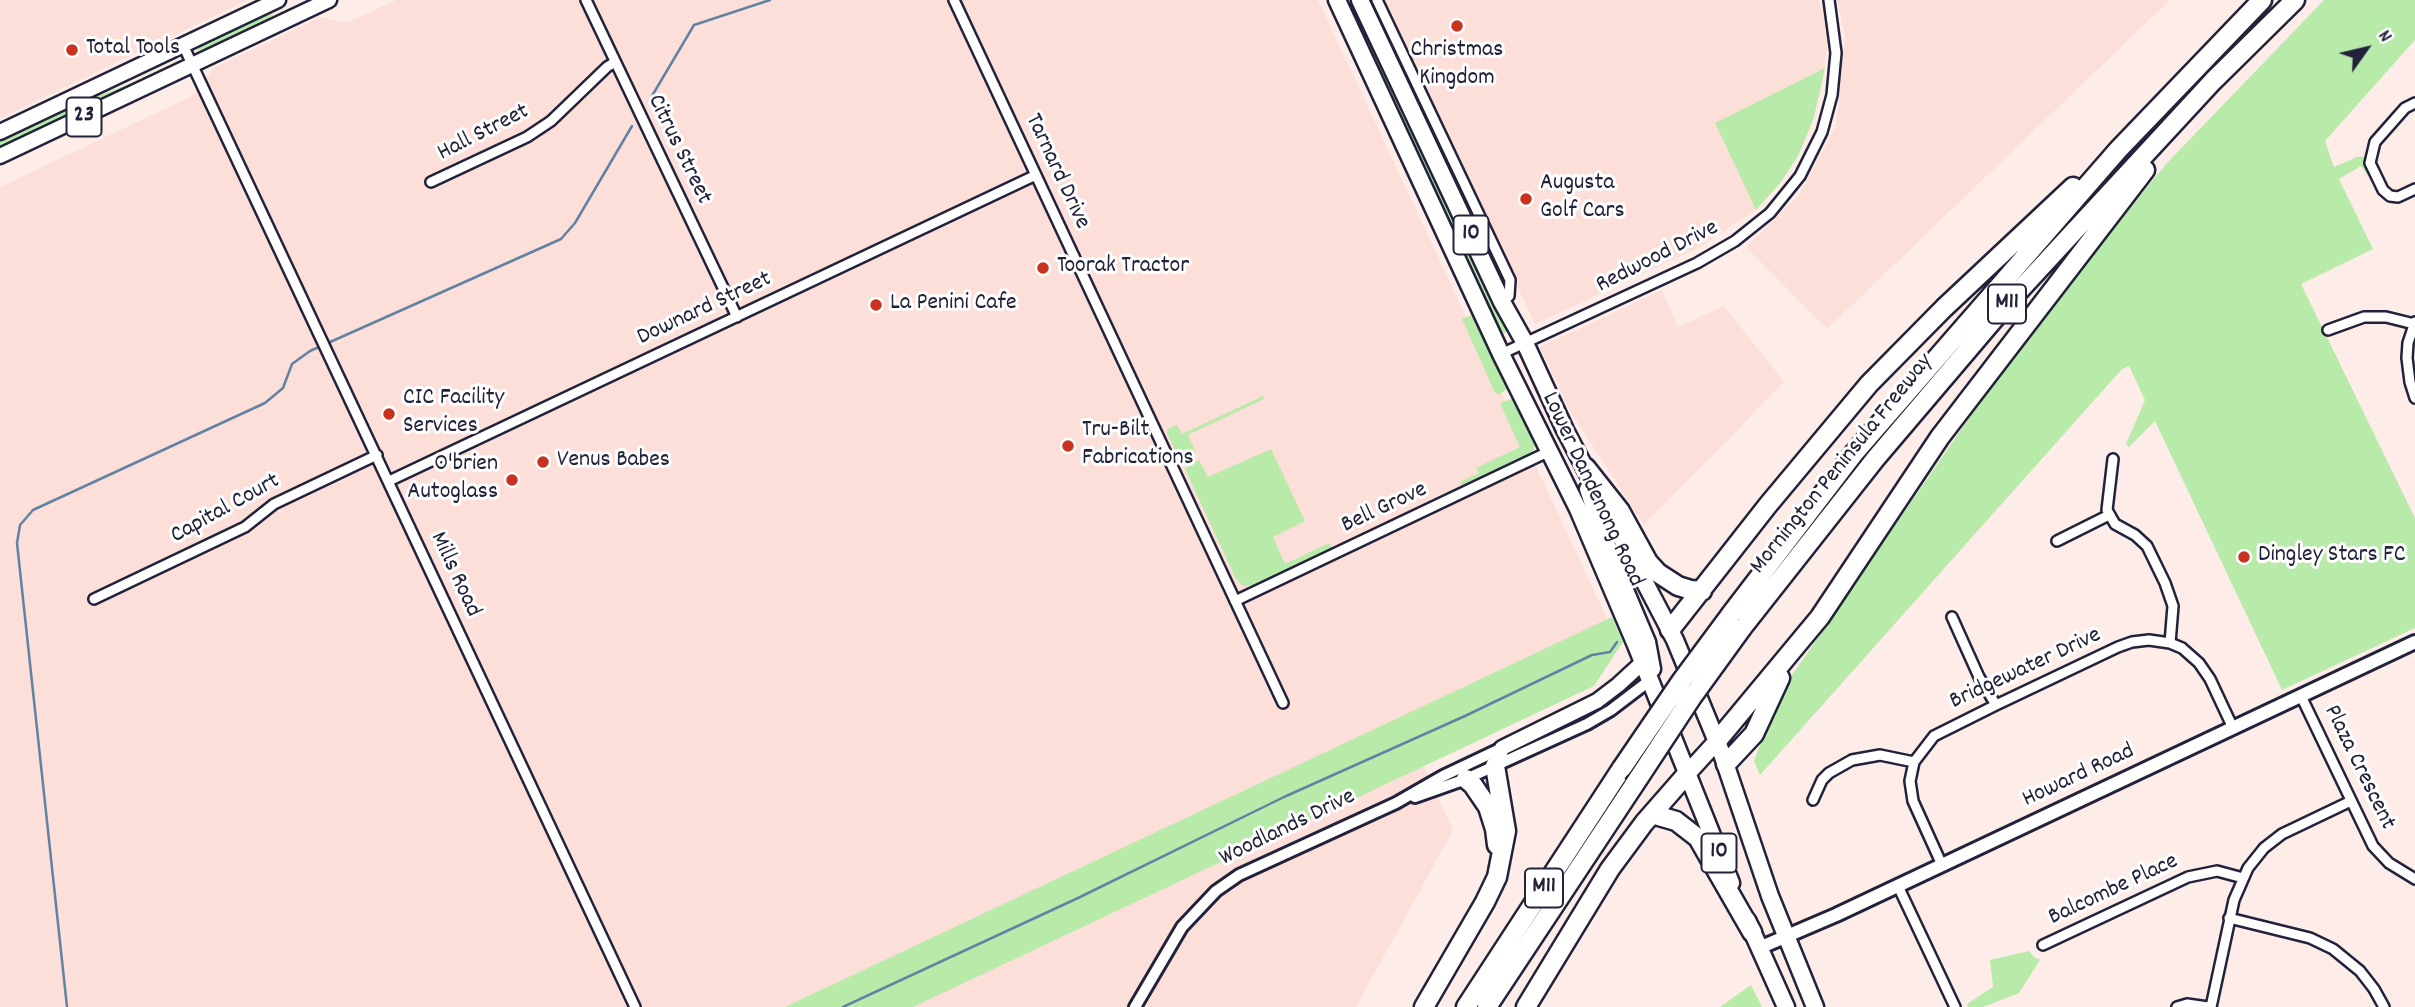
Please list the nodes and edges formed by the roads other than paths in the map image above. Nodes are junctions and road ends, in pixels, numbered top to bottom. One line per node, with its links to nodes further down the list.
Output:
1 (328, 0): 11 (main road, 23)
2 (586, 0): 13 (street, Citrus Street)
3 (954, 0): 20 (street, Tarnard Drive)
4 (1337, 0): 28 (highway, Lower Dandenong Road / 10)
5 (1360, 0): 23 (highway, Lower Dandenong Road / 10)
6 (1377, 0): 23 (street)
7 (1829, 0): 27 (street, Redwood Drive)
8 (2262, 0): 17 (highway, Mornington Peninsula Freeway / M11)
9 (2295, 0): 15 (highway, Mornington Peninsula Freeway / M11)
10 (275, 1): 11 (street); 12 (main road, 23)
11 (284, 21): 14 (main road, 23)
12 (183, 46): 14 (street, Mills Road); 18 (main road, 23)
13 (615, 62): 21 (street, Hall Street); 24 (street, Citrus Street)
14 (192, 65): 19 (main road, 23); 32 (street, Mills Road)
15 (2206, 89): 42 (highway, Mornington Peninsula Freeway / M11); 44 (highway)
16 (2415, 103): 22 (street)
17 (2155, 112): 38 (highway); 42 (highway, Mornington Peninsula Freeway / M11)
18 (0, 132)
19 (0, 156)
20 (1037, 175): 24 (street, Downard Street); 40 (street, Tarnard Drive)
21 (431, 183)
22 (2415, 189)
23 (1502, 302): 27 (highway, Lower Dandenong Road / 10)
24 (737, 317): 35 (street, Downard Street)
25 (2415, 323): 26 (street); 29 (street)
26 (2328, 330)
27 (1525, 343): 28 (street, Redwood Drive); 30 (highway, Lower Dandenong Road / 10)
28 (1501, 354): 31 (highway, Lower Dandenong Road / 10)
29 (2415, 398)
30 (1573, 445): 34 (highway, Lower Dandenong Road / 10); 47 (highway)
31 (1550, 451): 40 (street, Bell Grove); 47 (highway, Lower Dandenong Road / 10)
32 (377, 455): 35 (street, Mills Road); 39 (street, Capital Court)
33 (2113, 459): 36 (street)
34 (1586, 468): 38 (highway); 43 (highway, Lower Dandenong Road / 10)
35 (389, 481): 73 (street, Mills Road)
36 (2109, 515): 37 (street); 46 (street)
37 (2057, 541)
38 (1702, 591): 43 (highway)
39 (94, 599)
40 (1236, 601): 50 (street, Tarnard Drive)
41 (1952, 617): 51 (street)
42 (1737, 621): 76 (highway, Mornington Peninsula Freeway / M11, bridge); 77 (highway, Mornington Peninsula Freeway / M11, bridge)
43 (1670, 630): 47 (highway); 53 (highway, Lower Dandenong Road / 10)
44 (1809, 631): 53 (highway); 56 (highway)
45 (2415, 642): 49 (main road, Howard Road)
46 (2170, 643): 51 (street, Bridgewater Drive); 52 (street)
47 (1646, 658): 48 (highway); 54 (main road, Woodlands Drive)
48 (1649, 681): 57 (street, Woodlands Drive); 58 (highway, 10)
49 (2301, 696): 52 (main road, Howard Road); 61 (street, Plaza Crescent)
50 (1283, 703)
51 (1996, 705): 55 (street, Bridgewater Drive)
52 (2233, 728): 64 (main road, Howard Road)
53 (1717, 741): 56 (highway, Lower Dandenong Road / 10); 58 (highway)
54 (1502, 748): 57 (main road); 62 (street, Woodlands Drive)
55 (1914, 762): 60 (street); 64 (street)
56 (1726, 764): 70 (highway, Lower Dandenong Road / 10)
57 (1495, 766): 59 (street, Woodlands Drive); 65 (highway)
58 (1686, 775): 63 (highway); 71 (highway, 10)
59 (1466, 779): 62 (street, Woodlands Drive); 65 (highway)
60 (1813, 800)
61 (2351, 801): 66 (street); 67 (street, Plaza Crescent)
62 (1396, 803): 74 (street, Woodlands Drive)
63 (1652, 814): 71 (highway); 78 (highway)
64 (1942, 865): 68 (main road, Howard Road)
65 (1499, 869): 75 (highway)
66 (2243, 878): 69 (street); 72 (street, Balcombe Place)
67 (2415, 880)
68 (1898, 886): 70 (main road, Howard Road); 81 (street)
69 (2229, 918): 83 (street); 84 (street)
70 (1785, 937): 71 (main road, Howard Road); 80 (highway, Lower Dandenong Road / 10)
71 (1755, 940): 79 (highway, 10)
72 (2043, 945)
73 (635, 1007)
74 (1135, 1007)
75 (1424, 1007)
76 (1466, 1007)
77 (1487, 1007)
78 (1526, 1007)
79 (1786, 1007)
80 (1815, 1007)
81 (1955, 1007)
82 (2177, 1007): 83 (street)
83 (2210, 1007)
84 (2384, 1007)

